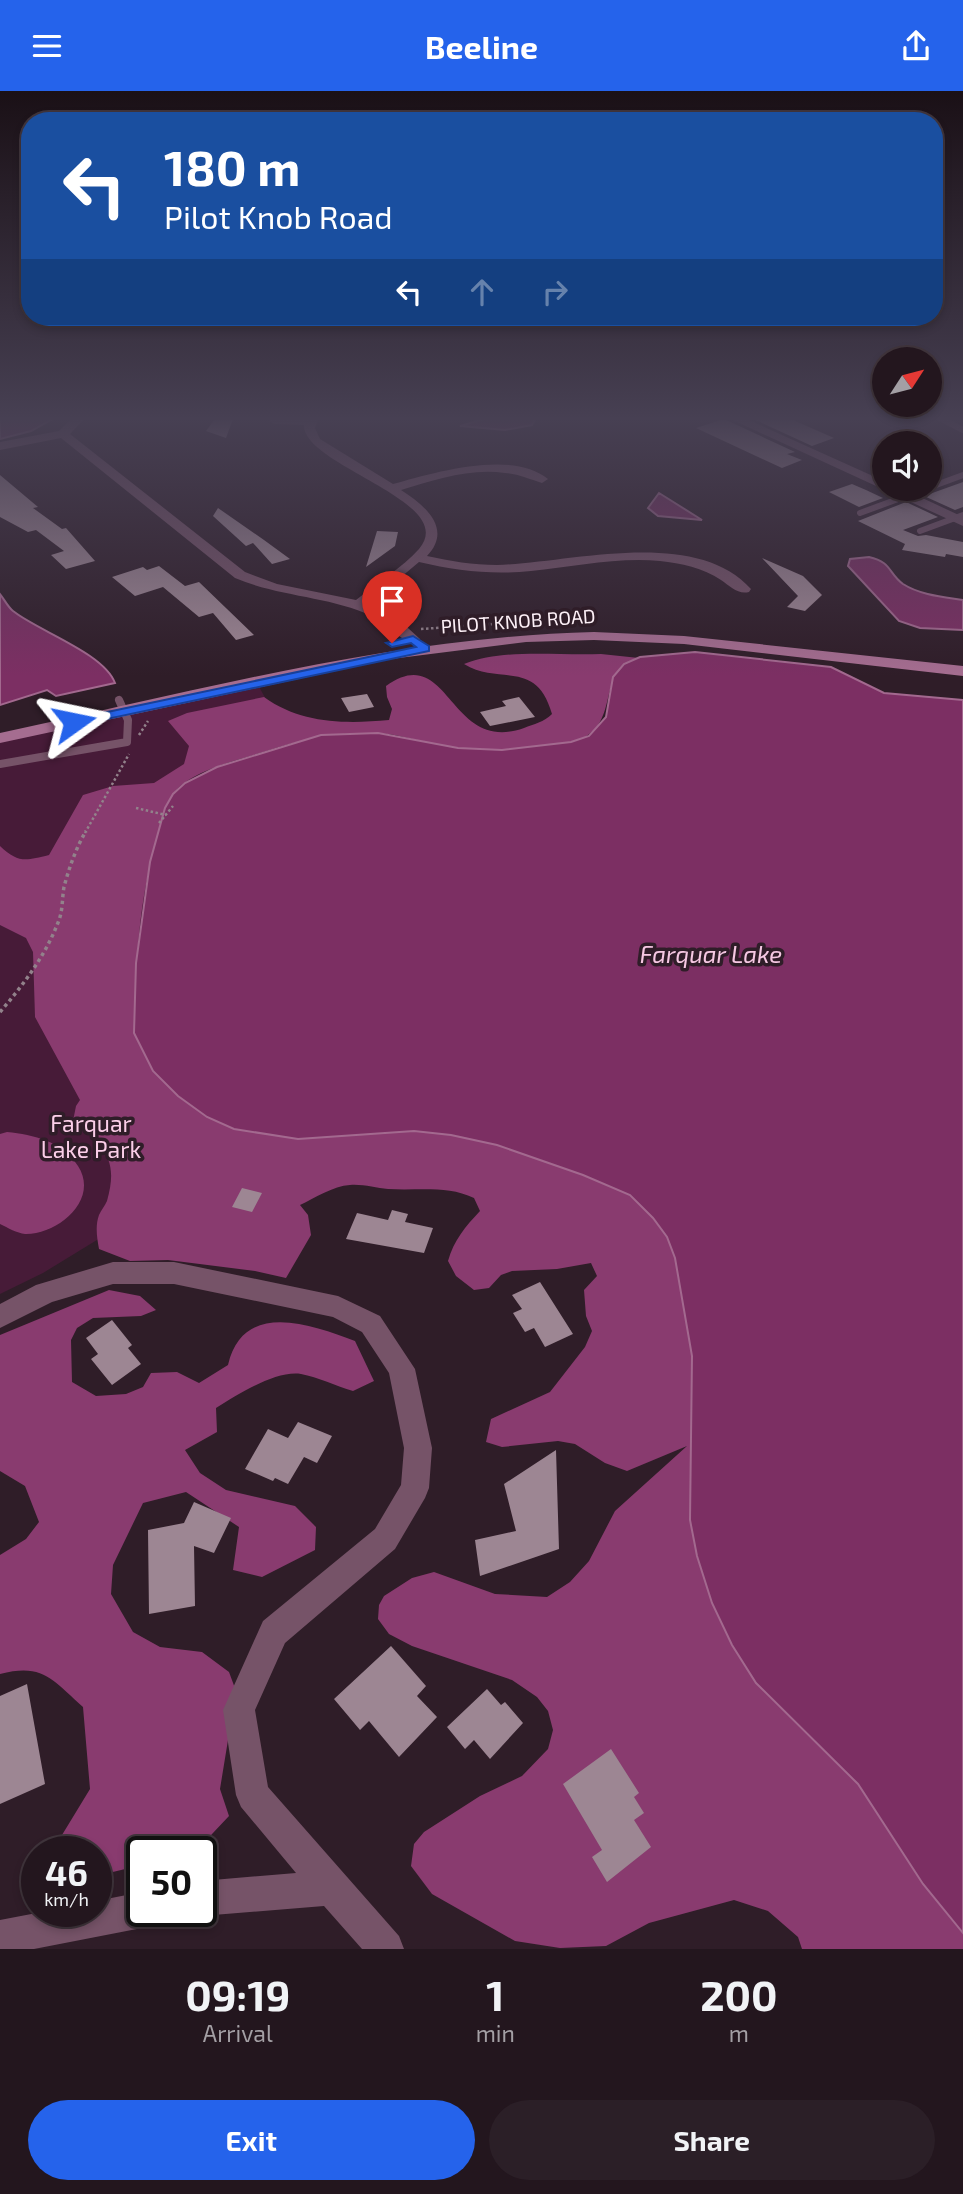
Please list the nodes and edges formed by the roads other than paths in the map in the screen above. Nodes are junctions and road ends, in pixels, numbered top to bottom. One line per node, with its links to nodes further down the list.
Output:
1 (150, 503): 10 (street)
2 (412, 503): 8 (street)
3 (891, 503): 5 (lane)
4 (922, 503): 6 (street)
5 (859, 513)
6 (960, 518): 7 (lane)
7 (920, 531)
8 (418, 558): 9 (street); 10 (street)
9 (744, 590)
10 (358, 606): 11 (street)
11 (414, 640): 12 (main road, PILOT KNOB ROAD); 13 (main road, PILOT KNOB ROAD); 14 (main road, PILOT KNOB ROAD)
12 (963, 658)
13 (963, 671)
14 (124, 711): 15 (main road, PILOT KNOB ROAD); 16 (main road, PILOT KNOB ROAD); 17 (lane)
15 (0, 725)
16 (0, 738)
17 (0, 764)
18 (0, 1317): 19 (street)
19 (331, 1888): 20 (street); 23 (street)
20 (217, 1898)
21 (126, 1913): 22 (street)
22 (0, 1938)
23 (386, 1949)

